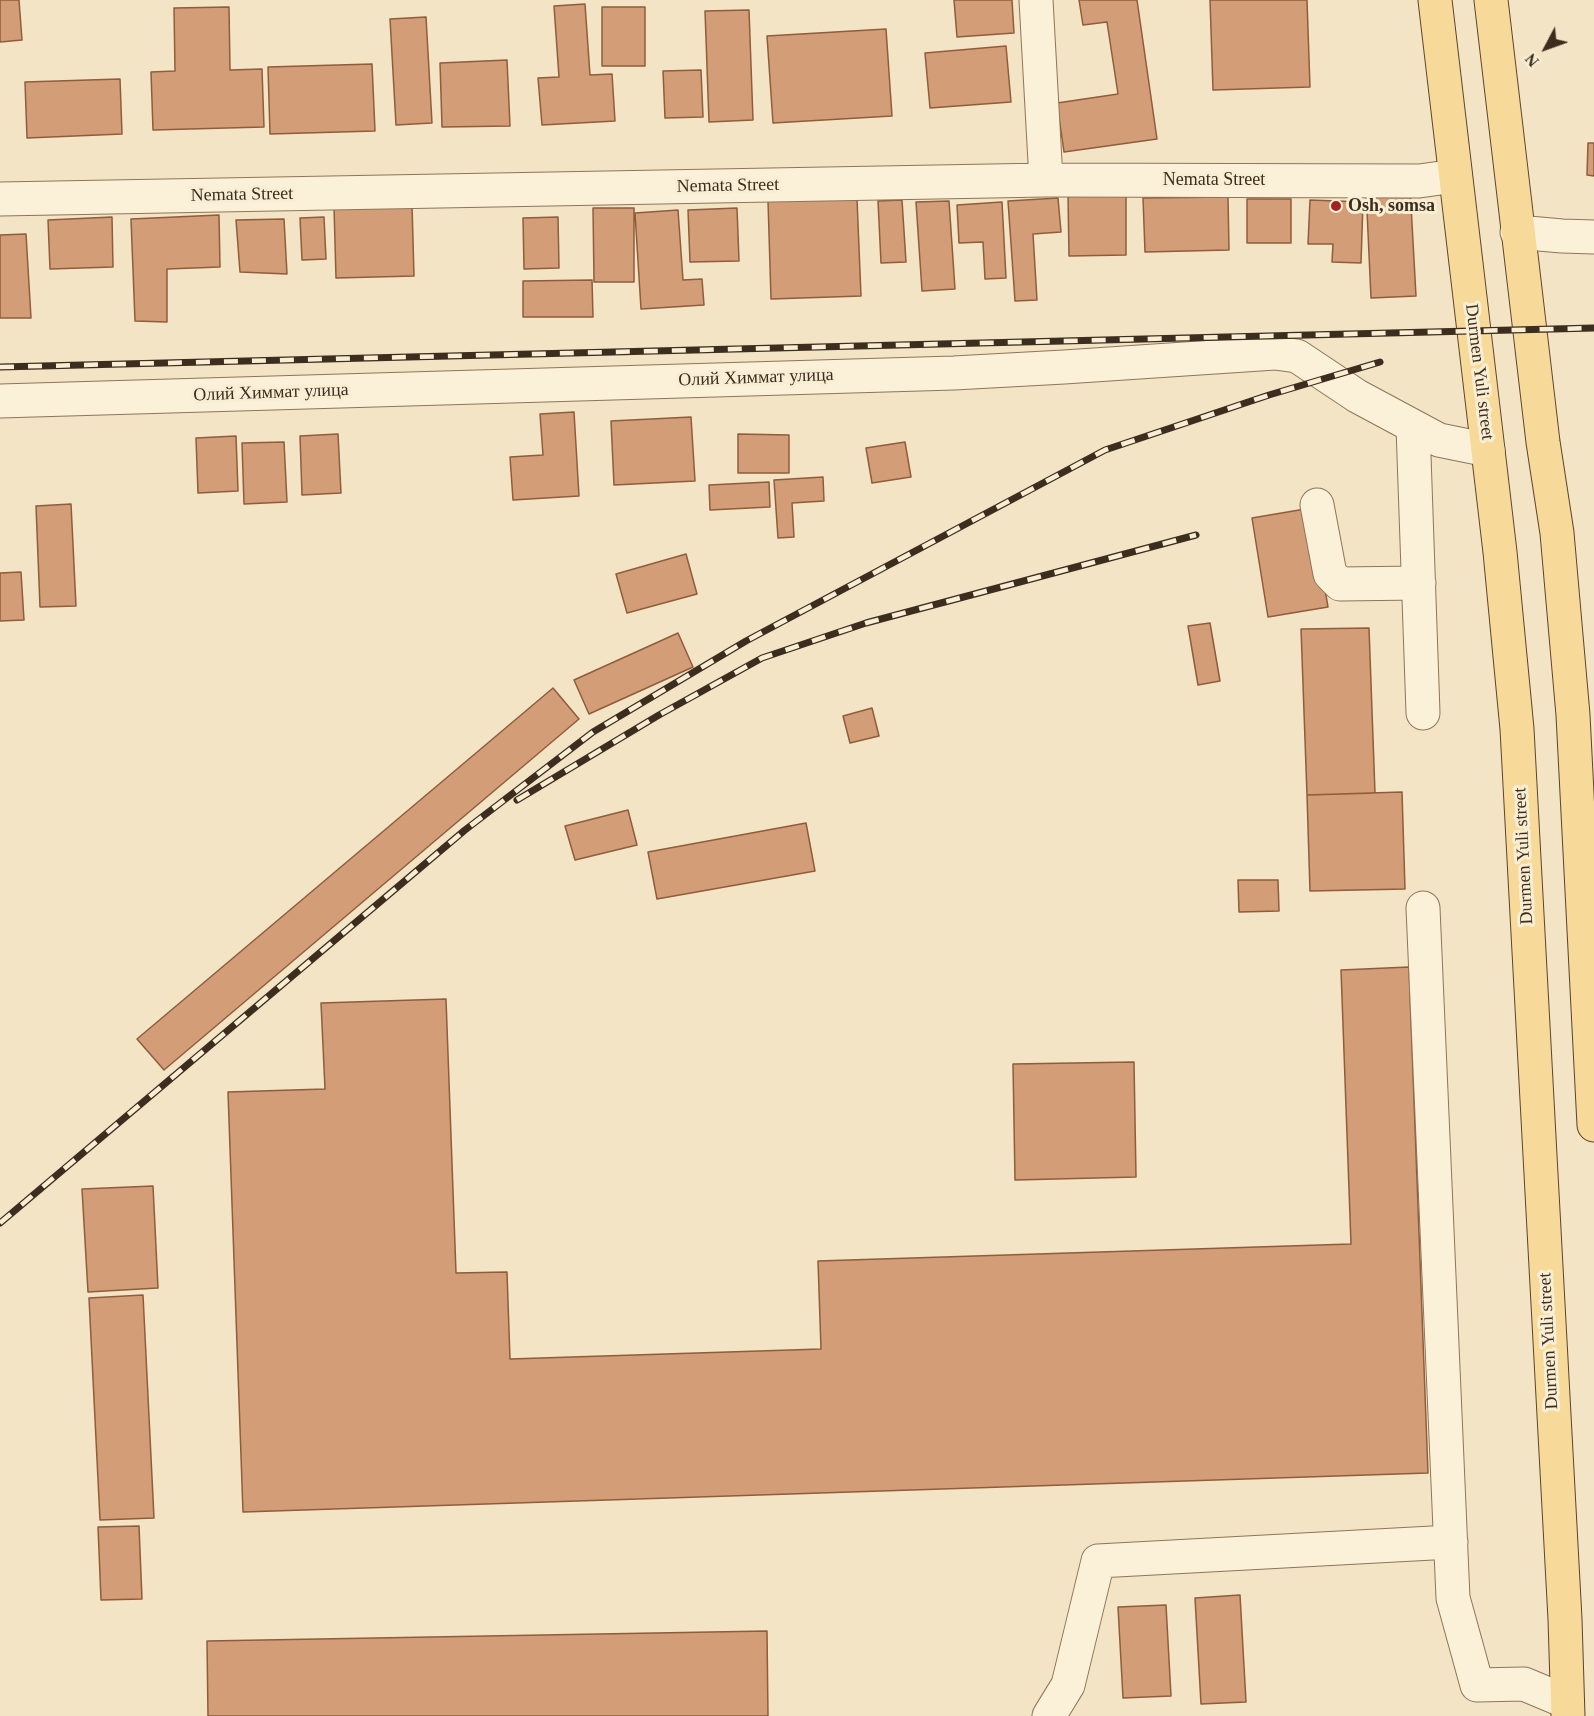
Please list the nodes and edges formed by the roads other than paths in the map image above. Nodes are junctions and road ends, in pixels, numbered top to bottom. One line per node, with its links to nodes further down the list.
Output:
1 (1036, 0): 5 (street)
2 (1435, 0): 4 (main road, Durmen Yuli street)
3 (1491, 0): 7 (main road)
4 (1455, 176): 5 (street, Nemata Street); 11 (main road, Durmen Yuli street)
5 (1046, 180): 6 (street, Nemata Street)
6 (0, 200)
7 (1517, 232): 8 (street); 16 (main road)
8 (1594, 237)
9 (0, 401): 10 (street, Олий Химмат улица)
10 (1413, 427): 11 (street, Олий Химмат улица); 13 (street)
11 (1488, 450): 18 (main road, Durmen Yuli street)
12 (1317, 505): 13 (street)
13 (1419, 583): 14 (street)
14 (1423, 713)
15 (1423, 908): 17 (street)
16 (1594, 1125)
17 (1451, 1542): 18 (street); 19 (street)
18 (1576, 1706)
19 (1049, 1716)

